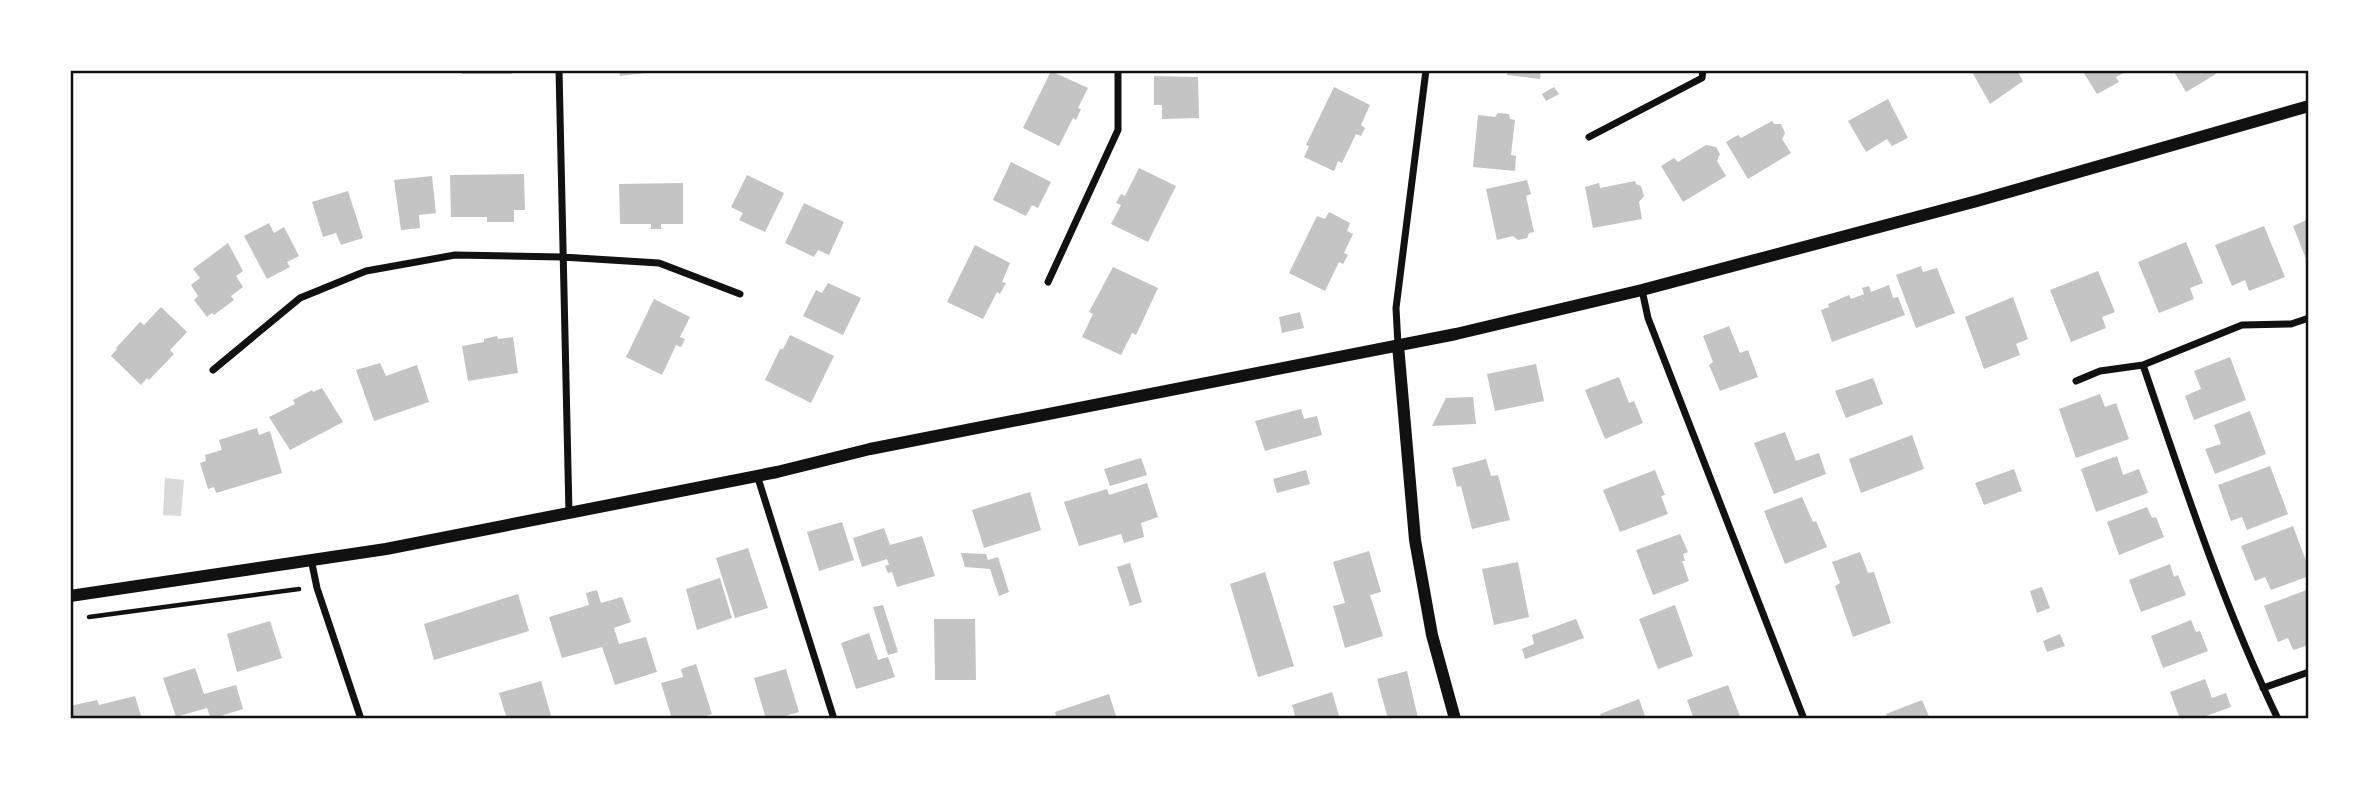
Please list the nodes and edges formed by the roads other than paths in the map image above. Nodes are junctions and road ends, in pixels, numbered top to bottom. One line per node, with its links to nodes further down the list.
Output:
1 (559, 70): 7 (street)
2 (1118, 70): 8 (street)
3 (1426, 70): 12 (street)
4 (1703, 70): 6 (street)
5 (2309, 106): 9 (street)
6 (1588, 137)
7 (562, 257): 10 (street); 14 (street); 17 (street)
8 (1048, 282)
9 (1642, 290): 12 (street); 25 (street)
10 (740, 295)
11 (2309, 318): 13 (street)
12 (1398, 345): 16 (street); 24 (street)
13 (2143, 365): 15 (street); 21 (street)
14 (213, 370)
15 (2076, 382)
16 (757, 475): 17 (street); 23 (street)
17 (569, 513): 18 (street)
18 (311, 559): 19 (street); 22 (street)
19 (70, 596)
20 (2309, 672): 21 (street)
21 (2263, 688): 26 (street)
22 (361, 719)
23 (834, 719)
24 (1455, 719)
25 (1804, 719)
26 (2278, 719)

